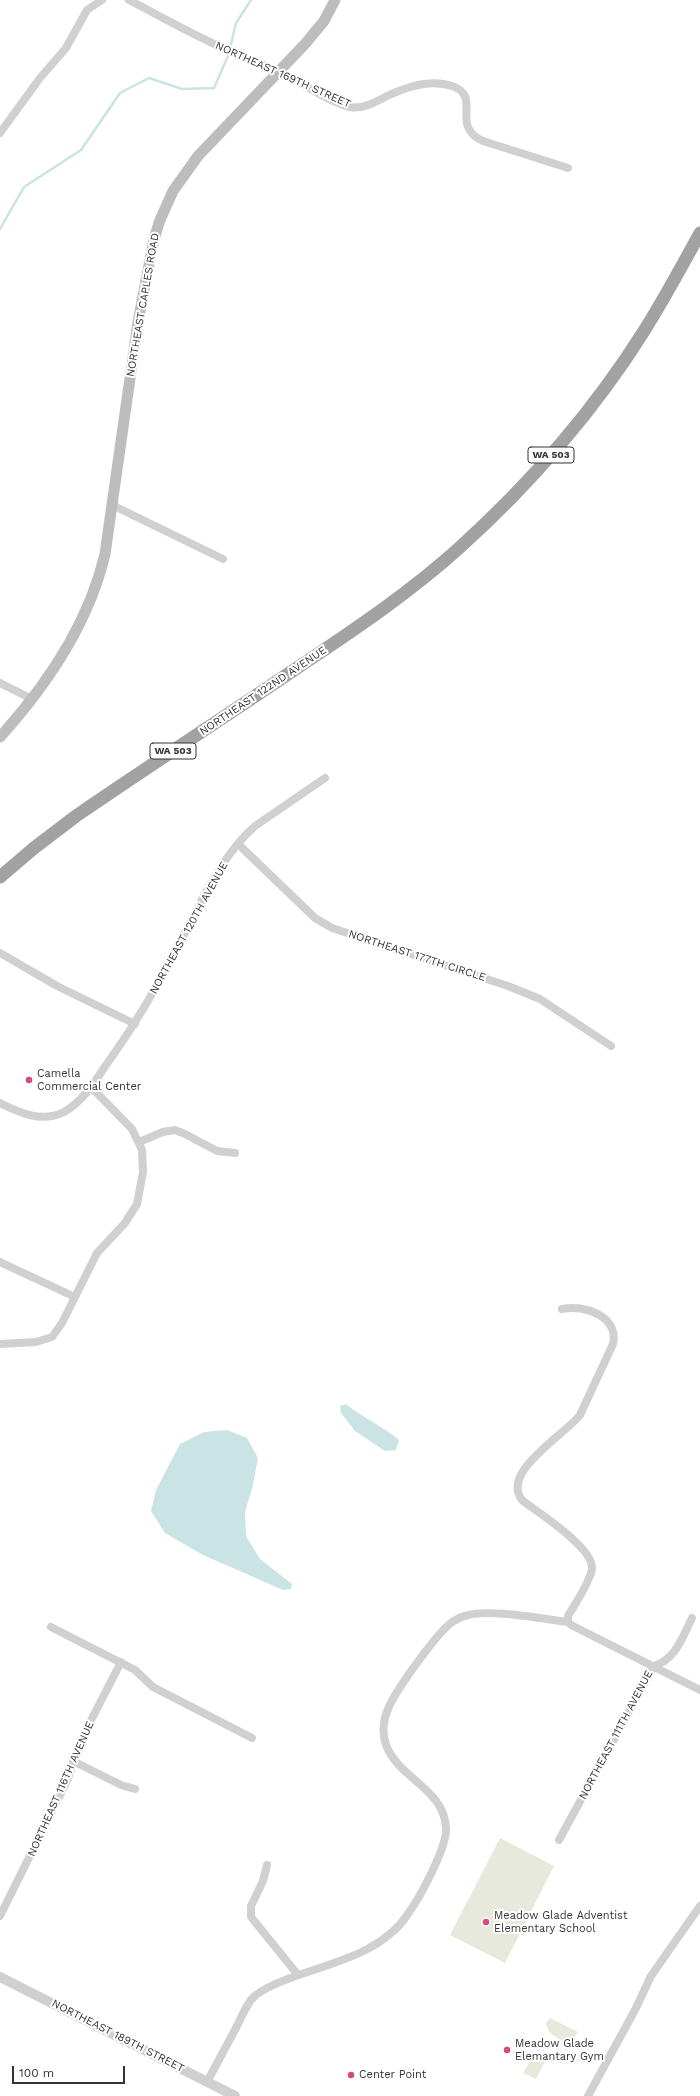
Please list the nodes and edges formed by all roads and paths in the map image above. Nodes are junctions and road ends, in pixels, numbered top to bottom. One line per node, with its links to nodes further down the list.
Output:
1 (102, 0): 5 (street)
2 (129, 0): 4 (street, NORTHEAST 169TH STREET)
3 (335, 0): 4 (main road, NORTHEAST CAPLES ROAD)
4 (280, 72): 6 (street, NORTHEAST 169TH STREET); 8 (main road, NORTHEAST CAPLES ROAD)
5 (0, 133)
6 (568, 168)
7 (700, 233): 15 (highway, NORTHEAST 122ND AVENUE / WA 503)
8 (112, 505): 9 (street); 11 (main road)
9 (223, 559)
10 (0, 683): 11 (street)
11 (32, 699): 12 (main road)
12 (0, 737)
13 (324, 778): 14 (street, NORTHEAST 120TH AVENUE)
14 (238, 844): 17 (street, NORTHEAST 120TH AVENUE); 18 (street, NORTHEAST 177TH CIRCLE)
15 (0, 877)
16 (0, 953): 17 (street)
17 (135, 1024): 19 (street, NORTHEAST 120TH AVENUE)
18 (611, 1046)
19 (91, 1087): 20 (street, NORTHEAST 120TH AVENUE); 21 (street)
20 (0, 1103)
21 (139, 1142): 22 (street); 24 (street)
22 (235, 1153)
23 (0, 1262): 24 (street)
24 (75, 1298): 26 (street)
25 (562, 1310): 28 (street)
26 (0, 1344)
27 (692, 1618): 31 (street, NORTHEAST 111TH AVENUE)
28 (568, 1622): 31 (street); 40 (street)
29 (51, 1627): 30 (street)
30 (121, 1662): 33 (street); 34 (street, NORTHEAST 116TH AVENUE)
31 (654, 1666): 32 (street); 36 (street, NORTHEAST 111TH AVENUE)
32 (700, 1690)
33 (252, 1738)
34 (73, 1761): 35 (street); 39 (street, NORTHEAST 116TH AVENUE)
35 (135, 1789)
36 (559, 1840)
37 (267, 1865): 40 (street)
38 (700, 1906): 44 (street)
39 (0, 1916)
40 (298, 1975): 42 (street)
41 (0, 1977): 42 (street, NORTHEAST 189TH STREET)
42 (207, 2082): 43 (street, NORTHEAST 189TH STREET)
43 (235, 2096)
44 (588, 2096)

